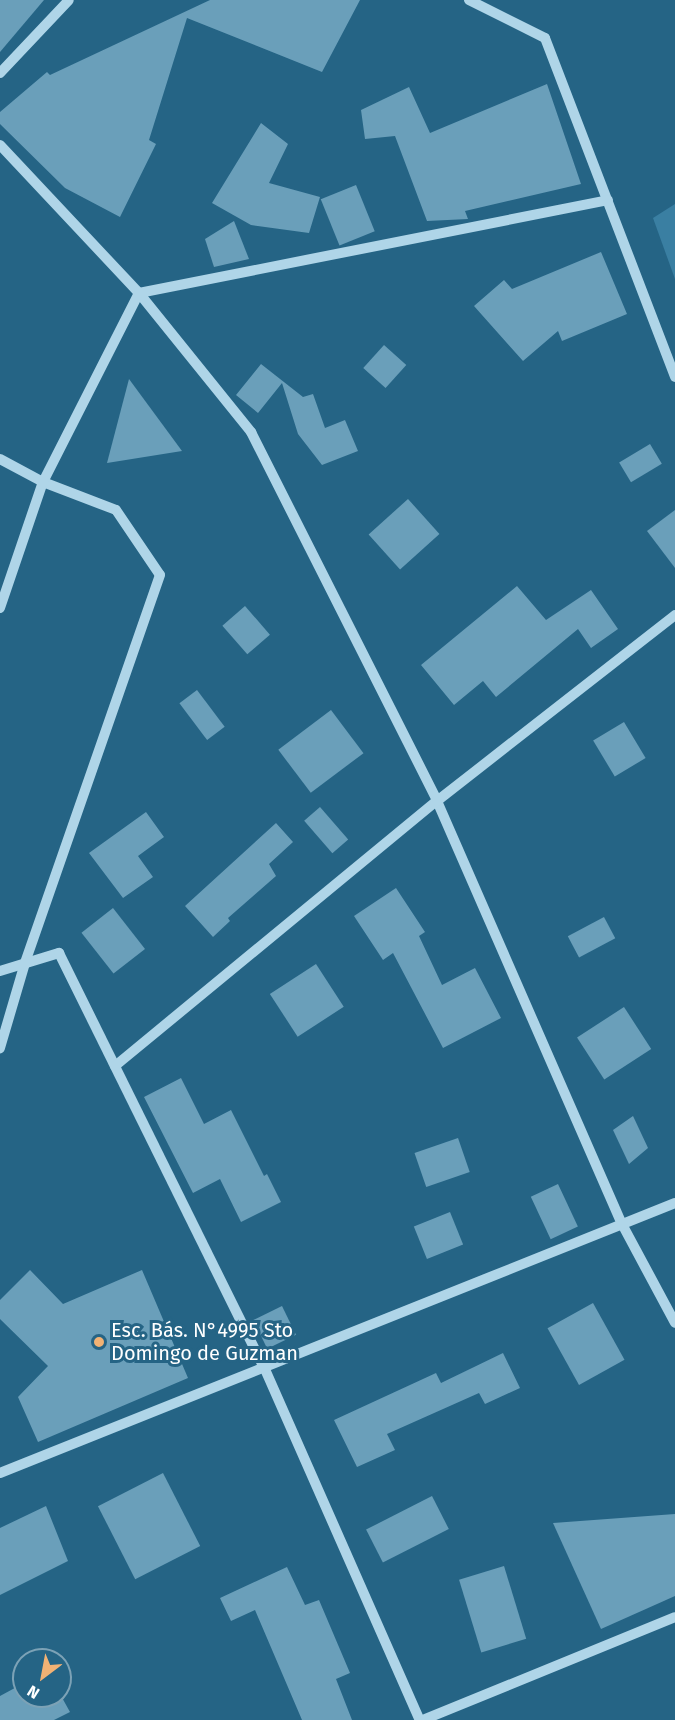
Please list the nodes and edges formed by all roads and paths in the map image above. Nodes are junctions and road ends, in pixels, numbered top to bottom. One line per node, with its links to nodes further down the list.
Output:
1 (69, 0): 3 (street)
2 (469, 0): 5 (street)
3 (0, 73)
4 (0, 145): 6 (street)
5 (609, 200): 6 (street); 7 (street)
6 (139, 293): 9 (street); 12 (street)
7 (675, 377)
8 (0, 459): 9 (street)
9 (43, 482): 10 (street); 13 (street)
10 (0, 608)
11 (675, 615): 12 (street)
12 (437, 801): 16 (street); 18 (street)
13 (25, 963): 14 (street); 15 (street); 16 (street)
14 (0, 971)
15 (0, 1048)
16 (115, 1066): 20 (street)
17 (675, 1203): 18 (street)
18 (622, 1224): 19 (street); 20 (street)
19 (675, 1323)
20 (264, 1367): 21 (street); 23 (street)
21 (0, 1473)
22 (675, 1617): 23 (street)
23 (422, 1720)

